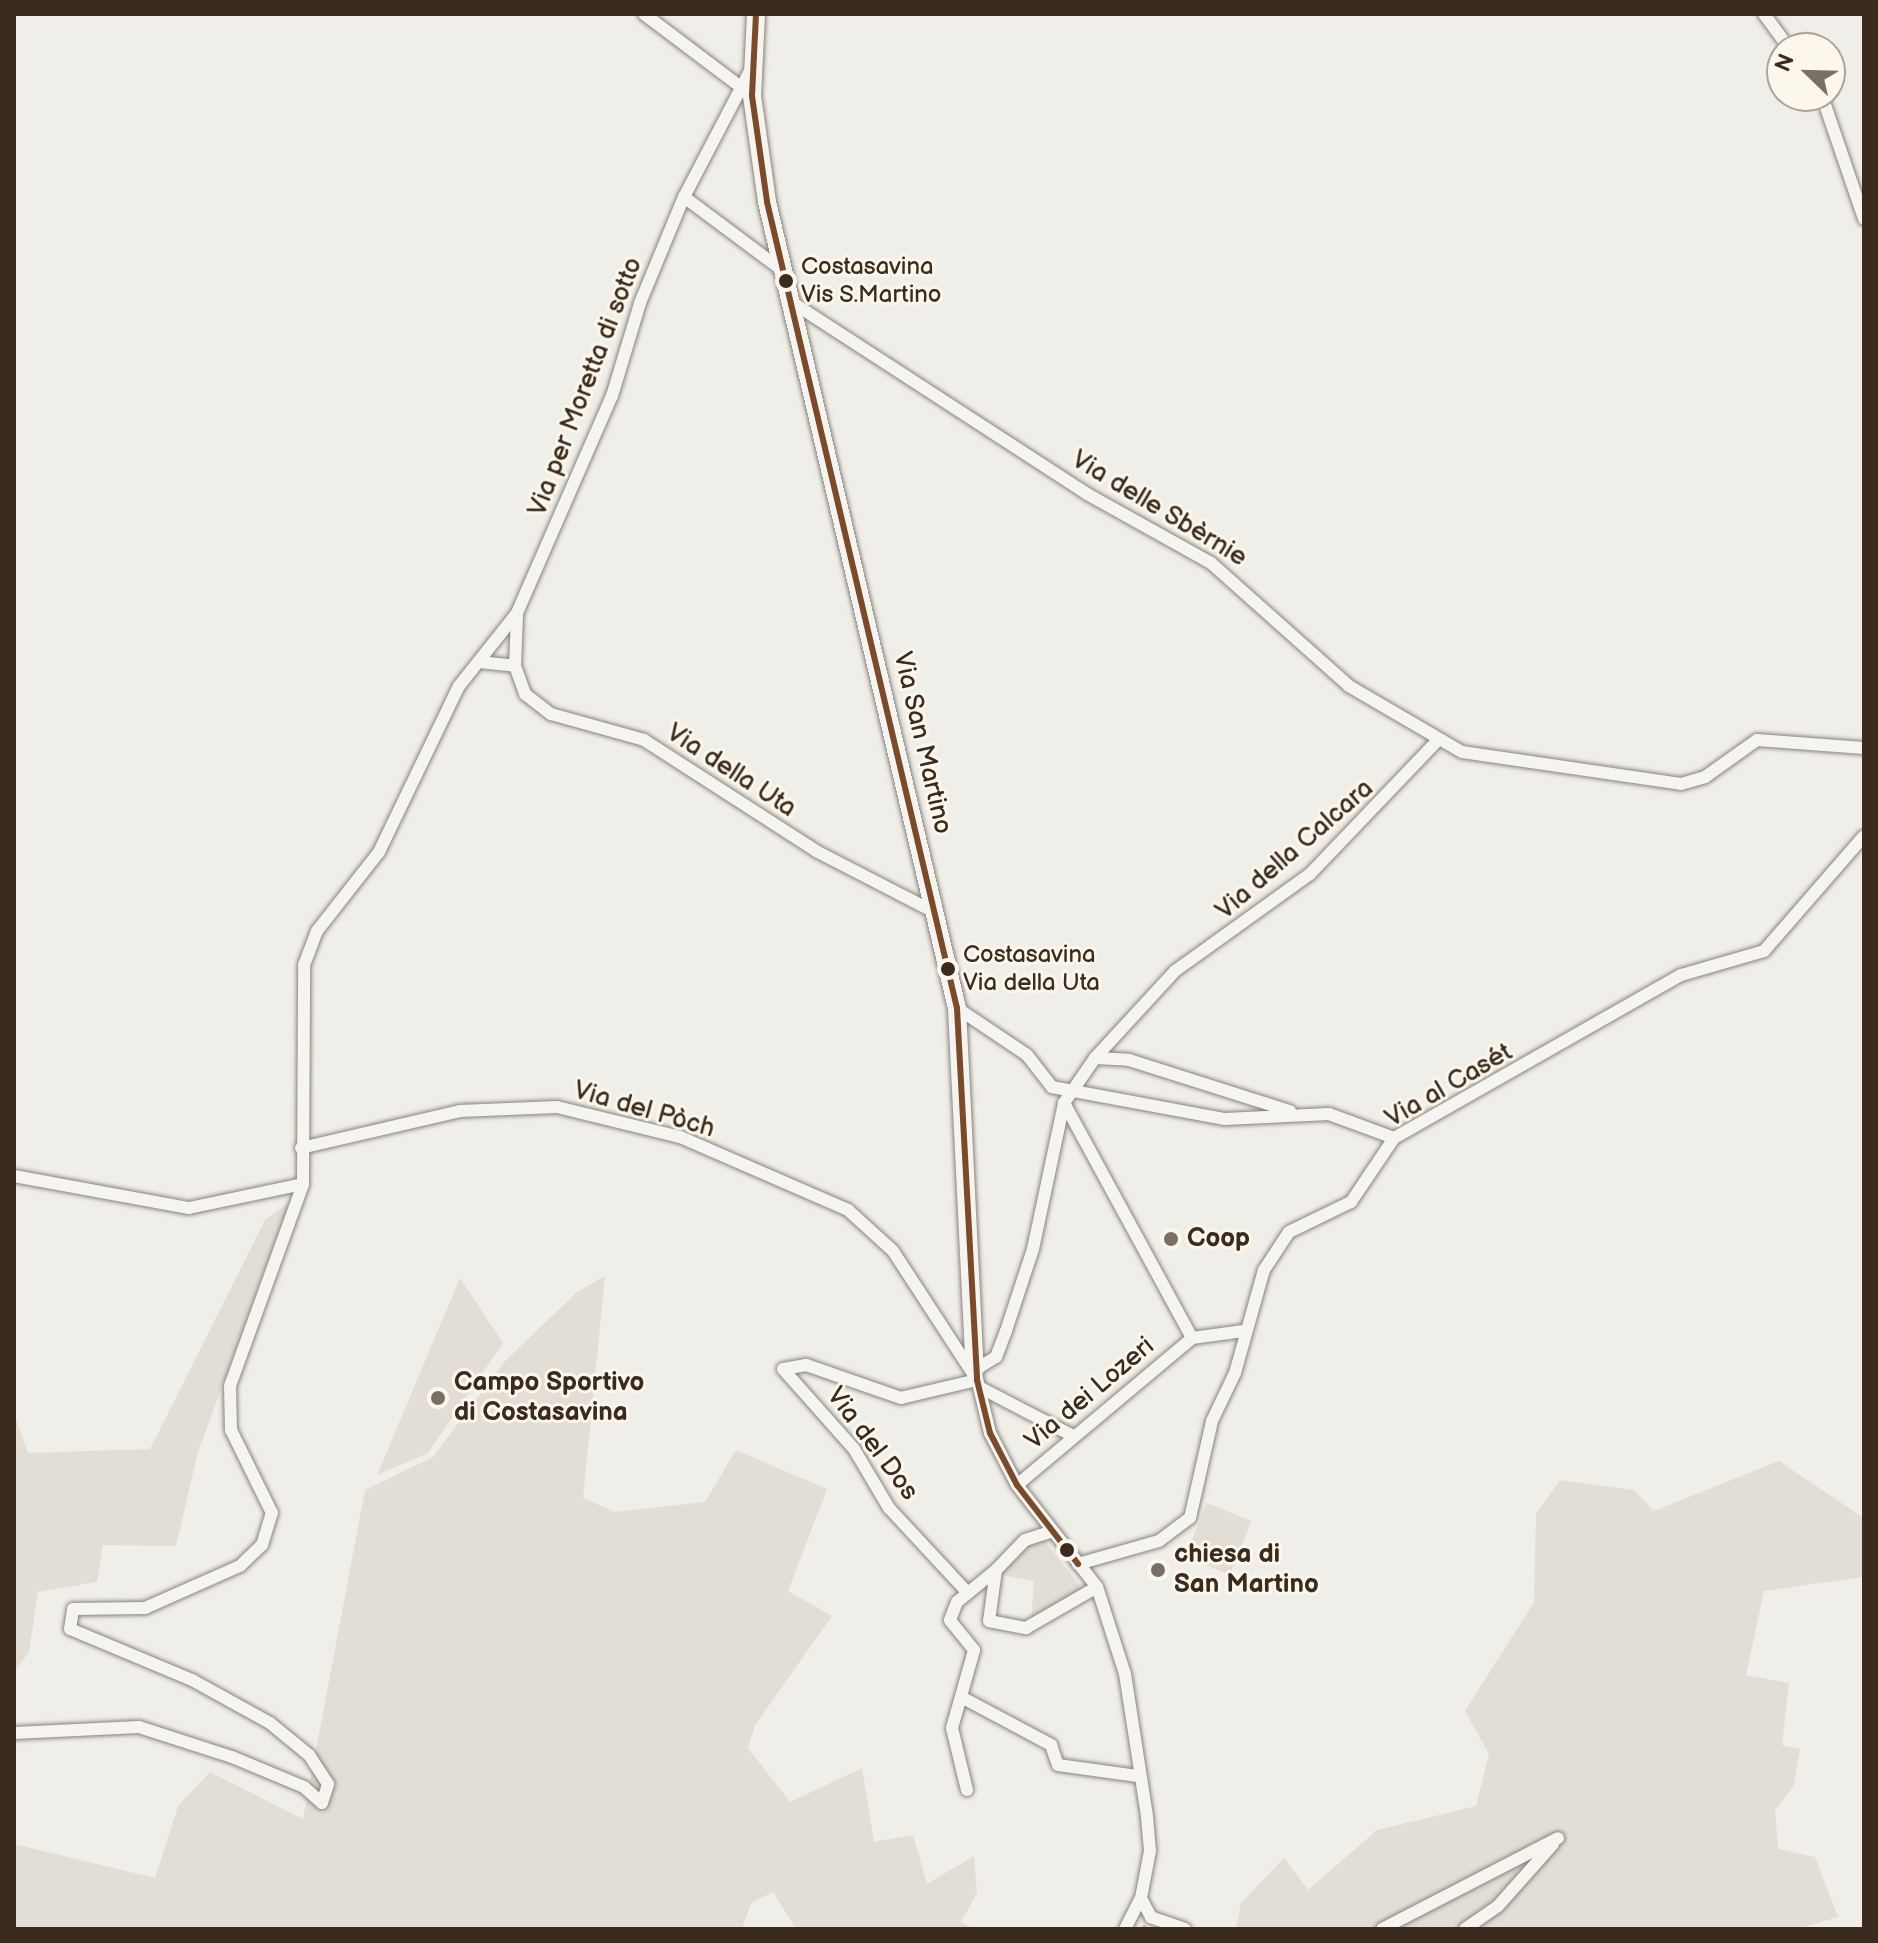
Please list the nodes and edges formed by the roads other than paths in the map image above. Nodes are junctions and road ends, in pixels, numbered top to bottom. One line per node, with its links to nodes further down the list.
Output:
1 (644, 14): 6 (street)
2 (756, 14): 5 (street, Via San Martino)
3 (1764, 14): 4 (street)
4 (1777, 32)
5 (752, 67): 6 (street, Via per Moretta di sotto); 10 (street, Via San Martino)
6 (737, 84): 8 (street, Via per Moretta di sotto)
7 (1827, 112): 9 (street)
8 (684, 197): 10 (street); 12 (street, Via per Moretta di sotto)
9 (1864, 219)
10 (782, 270): 11 (street, Via San Martino)
11 (790, 301): 15 (street, Via delle Sbèrnie); 18 (street, Via San Martino)
12 (517, 613): 13 (street, Via per Moretta di sotto); 14 (street)
13 (479, 662): 14 (street); 25 (street, Via per Moretta di sotto)
14 (515, 666): 18 (street, Via della Uta)
15 (1438, 740): 16 (street, Via delle Sbèrnie); 20 (street, Via della Calcara)
16 (1864, 748)
17 (1864, 836): 24 (street, Via al Casét)
18 (936, 913): 19 (street, Via San Martino)
19 (957, 1008): 21 (street); 30 (street, Via San Martino)
20 (1095, 1058): 21 (street, Via della Calcara); 23 (street)
21 (1074, 1088): 22 (street, Via della Calcara); 23 (street)
22 (1064, 1103): 29 (street, Via dei Lozeri); 30 (street, Via della Calcara)
23 (1301, 1114): 24 (street)
24 (1394, 1138): 28 (street, Via al Casét)
25 (301, 1148): 27 (street, Via per Moretta di sotto); 30 (street, Via del Pòch)
26 (14, 1176): 27 (street)
27 (303, 1184): 39 (street, Via per Moretta di sotto)
28 (1244, 1331): 29 (street, Via dei Lozeri); 34 (street, Via al Casét)
29 (1192, 1338): 31 (street, Via dei Lozeri)
30 (977, 1379): 31 (street); 32 (street, Via San Martino); 37 (street, Via del Dos)
31 (1073, 1436): 32 (street, Via dei Lozeri)
32 (1017, 1485): 33 (street, Via San Martino)
33 (1050, 1532): 34 (street, Via San Martino); 35 (street)
34 (1078, 1564): 36 (street, Via San Martino)
35 (996, 1570): 36 (street); 37 (street)
36 (1097, 1587): 40 (street)
37 (967, 1592): 38 (street)
38 (965, 1699): 40 (street); 41 (street)
39 (14, 1733)
40 (1137, 1776): 42 (street)
41 (967, 1790)
42 (1141, 1898): 43 (street); 44 (street)
43 (1125, 1929)
44 (1185, 1929)
45 (1382, 1929): 46 (street)
46 (1465, 1929)

